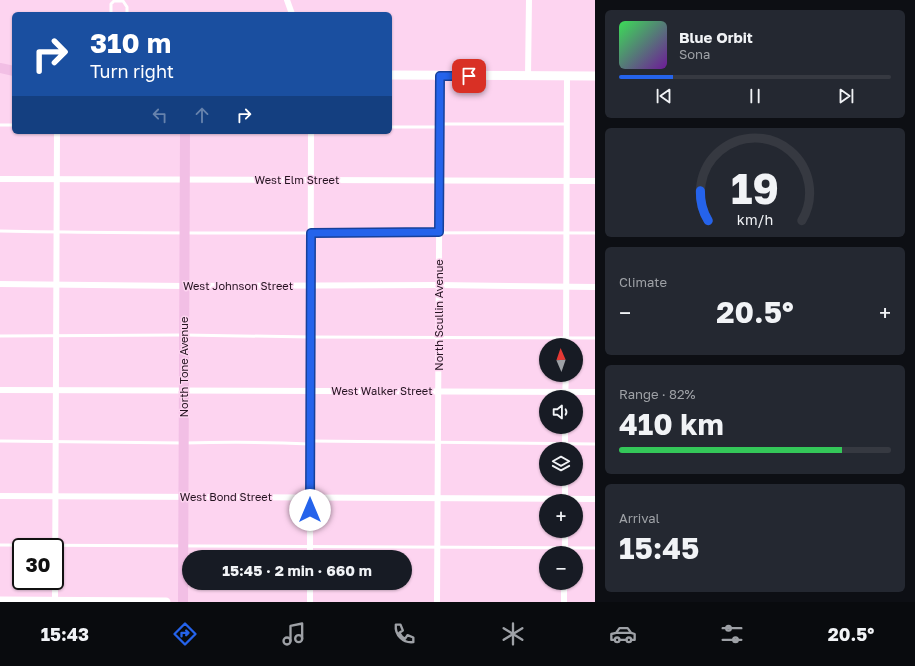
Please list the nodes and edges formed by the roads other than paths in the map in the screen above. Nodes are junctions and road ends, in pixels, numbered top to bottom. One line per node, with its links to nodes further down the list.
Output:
1 (287, 0): 5 (street)
2 (529, 0): 10 (street)
3 (111, 12): 4 (lane)
4 (127, 12)
5 (291, 12)
6 (0, 68): 7 (main road)
7 (12, 71)
8 (392, 75): 9 (street)
9 (440, 76): 10 (street); 16 (street, North Scullin Avenue)
10 (528, 76): 11 (street)
11 (567, 76): 12 (street); 13 (street)
12 (595, 76)
13 (567, 124): 16 (lane); 26 (street)
14 (0, 125): 15 (lane)
15 (12, 125)
16 (439, 126): 17 (lane); 25 (street, North Scullin Avenue)
17 (392, 127)
18 (57, 134): 22 (street)
19 (185, 134): 23 (main road, North Tone Avenue)
20 (311, 134): 24 (street)
21 (0, 178): 22 (street, West Elm Street)
22 (57, 179): 23 (street, West Elm Street); 29 (street)
23 (185, 179): 24 (street, West Elm Street); 30 (main road, North Tone Avenue)
24 (311, 180): 25 (street, West Elm Street); 32 (street)
25 (439, 180): 26 (street, West Elm Street); 31 (street, North Scullin Avenue)
26 (567, 181): 27 (street, West Elm Street); 33 (street)
27 (595, 181)
28 (0, 230): 29 (lane)
29 (57, 232): 30 (lane); 36 (street)
30 (184, 232): 32 (lane); 38 (main road, North Tone Avenue)
31 (439, 232): 32 (lane); 33 (lane); 37 (street, North Scullin Avenue)
32 (311, 233): 39 (street)
33 (566, 233): 34 (lane); 40 (street)
34 (595, 233)
35 (0, 284): 36 (street, West Johnson Street)
36 (56, 285): 38 (street, West Johnson Street); 44 (street)
37 (439, 285): 39 (street, West Johnson Street); 40 (street, West Johnson Street); 46 (street, North Scullin Avenue)
38 (184, 286): 39 (street, West Johnson Street); 42 (main road, North Tone Avenue)
39 (310, 286): 45 (street)
40 (566, 287): 41 (street, West Johnson Street); 48 (street)
41 (595, 287)
42 (184, 335): 44 (lane); 45 (lane); 53 (main road, North Tone Avenue)
43 (0, 336): 44 (lane)
44 (56, 336): 52 (street)
45 (310, 337): 46 (lane); 54 (street)
46 (438, 338): 47 (lane); 55 (street, North Scullin Avenue)
47 (539, 338)
48 (566, 338)
49 (583, 338): 50 (lane)
50 (595, 338)
51 (0, 390): 52 (street, West Walker Street)
52 (56, 390): 53 (street, West Walker Street); 60 (street)
53 (183, 390): 54 (street, West Walker Street); 61 (main road, North Tone Avenue)
54 (310, 390): 55 (street, West Walker Street); 62 (street)
55 (438, 391): 57 (street, West Walker Street); 63 (street, North Scullin Avenue)
56 (595, 392): 58 (street, West Walker Street)
57 (539, 393)
58 (583, 393)
59 (0, 441): 60 (lane)
60 (56, 442): 61 (lane); 68 (street)
61 (184, 443): 62 (lane); 69 (main road, North Tone Avenue)
62 (310, 443): 63 (lane); 70 (street)
63 (438, 443): 66 (lane); 71 (street, North Scullin Avenue)
64 (595, 444): 65 (lane)
65 (583, 445)
66 (539, 446)
67 (0, 496): 68 (street, West Bond Street)
68 (56, 496): 69 (street, West Bond Street); 75 (street)
69 (184, 497): 70 (street, West Bond Street); 79 (main road, North Tone Avenue)
70 (310, 498): 71 (street, West Bond Street); 80 (street)
71 (438, 498): 74 (street, West Bond Street); 81 (street, North Scullin Avenue)
72 (583, 499): 73 (street, West Bond Street)
73 (595, 499)
74 (539, 500)
75 (56, 538)
76 (0, 545): 77 (lane)
77 (12, 545)
78 (64, 545): 79 (lane)
79 (184, 546): 80 (lane); 92 (main road, North Tone Avenue)
80 (310, 546): 81 (lane); 85 (street)
81 (438, 547): 83 (lane); 94 (street, North Scullin Avenue)
82 (595, 548): 84 (lane)
83 (539, 549)
84 (583, 549)
85 (310, 550)
86 (55, 590): 90 (street)
87 (310, 590): 93 (street)
88 (564, 590): 95 (street)
89 (0, 601): 90 (street)
90 (55, 602): 91 (street)
91 (166, 602)
92 (183, 602)
93 (310, 602)
94 (437, 602)
95 (564, 602)

